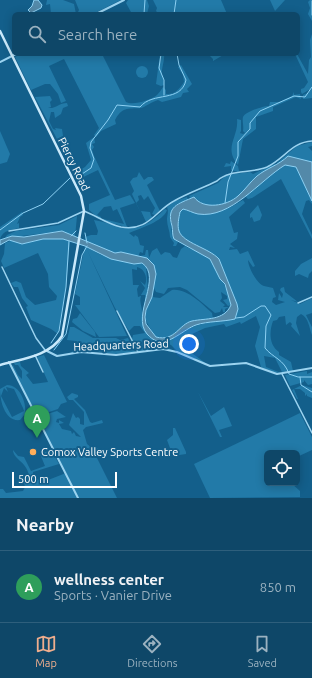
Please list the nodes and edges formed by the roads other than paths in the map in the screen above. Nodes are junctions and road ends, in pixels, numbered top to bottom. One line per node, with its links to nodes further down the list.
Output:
1 (124, 0): 2 (street)
2 (100, 12)
3 (0, 31): 4 (main road, Piercy Road)
4 (12, 56): 5 (street); 7 (main road, Piercy Road)
5 (0, 62)
6 (312, 141): 7 (street)
7 (84, 212): 8 (street); 13 (main road, Piercy Road)
8 (9, 231)
9 (2, 267): 13 (street)
10 (312, 297): 11 (street)
11 (298, 303)
12 (117, 311): 14 (street)
13 (47, 351): 14 (street, Headquarters Road); 15 (main road, Piercy Road)
14 (138, 352): 20 (street, Headquarters Road)
15 (35, 355): 16 (main road); 19 (street)
16 (9, 362): 17 (main road); 22 (street)
17 (0, 365)
18 (312, 368): 20 (street, Headquarters Road)
19 (44, 372)
20 (282, 374): 21 (street)
21 (312, 433)
22 (78, 498)

